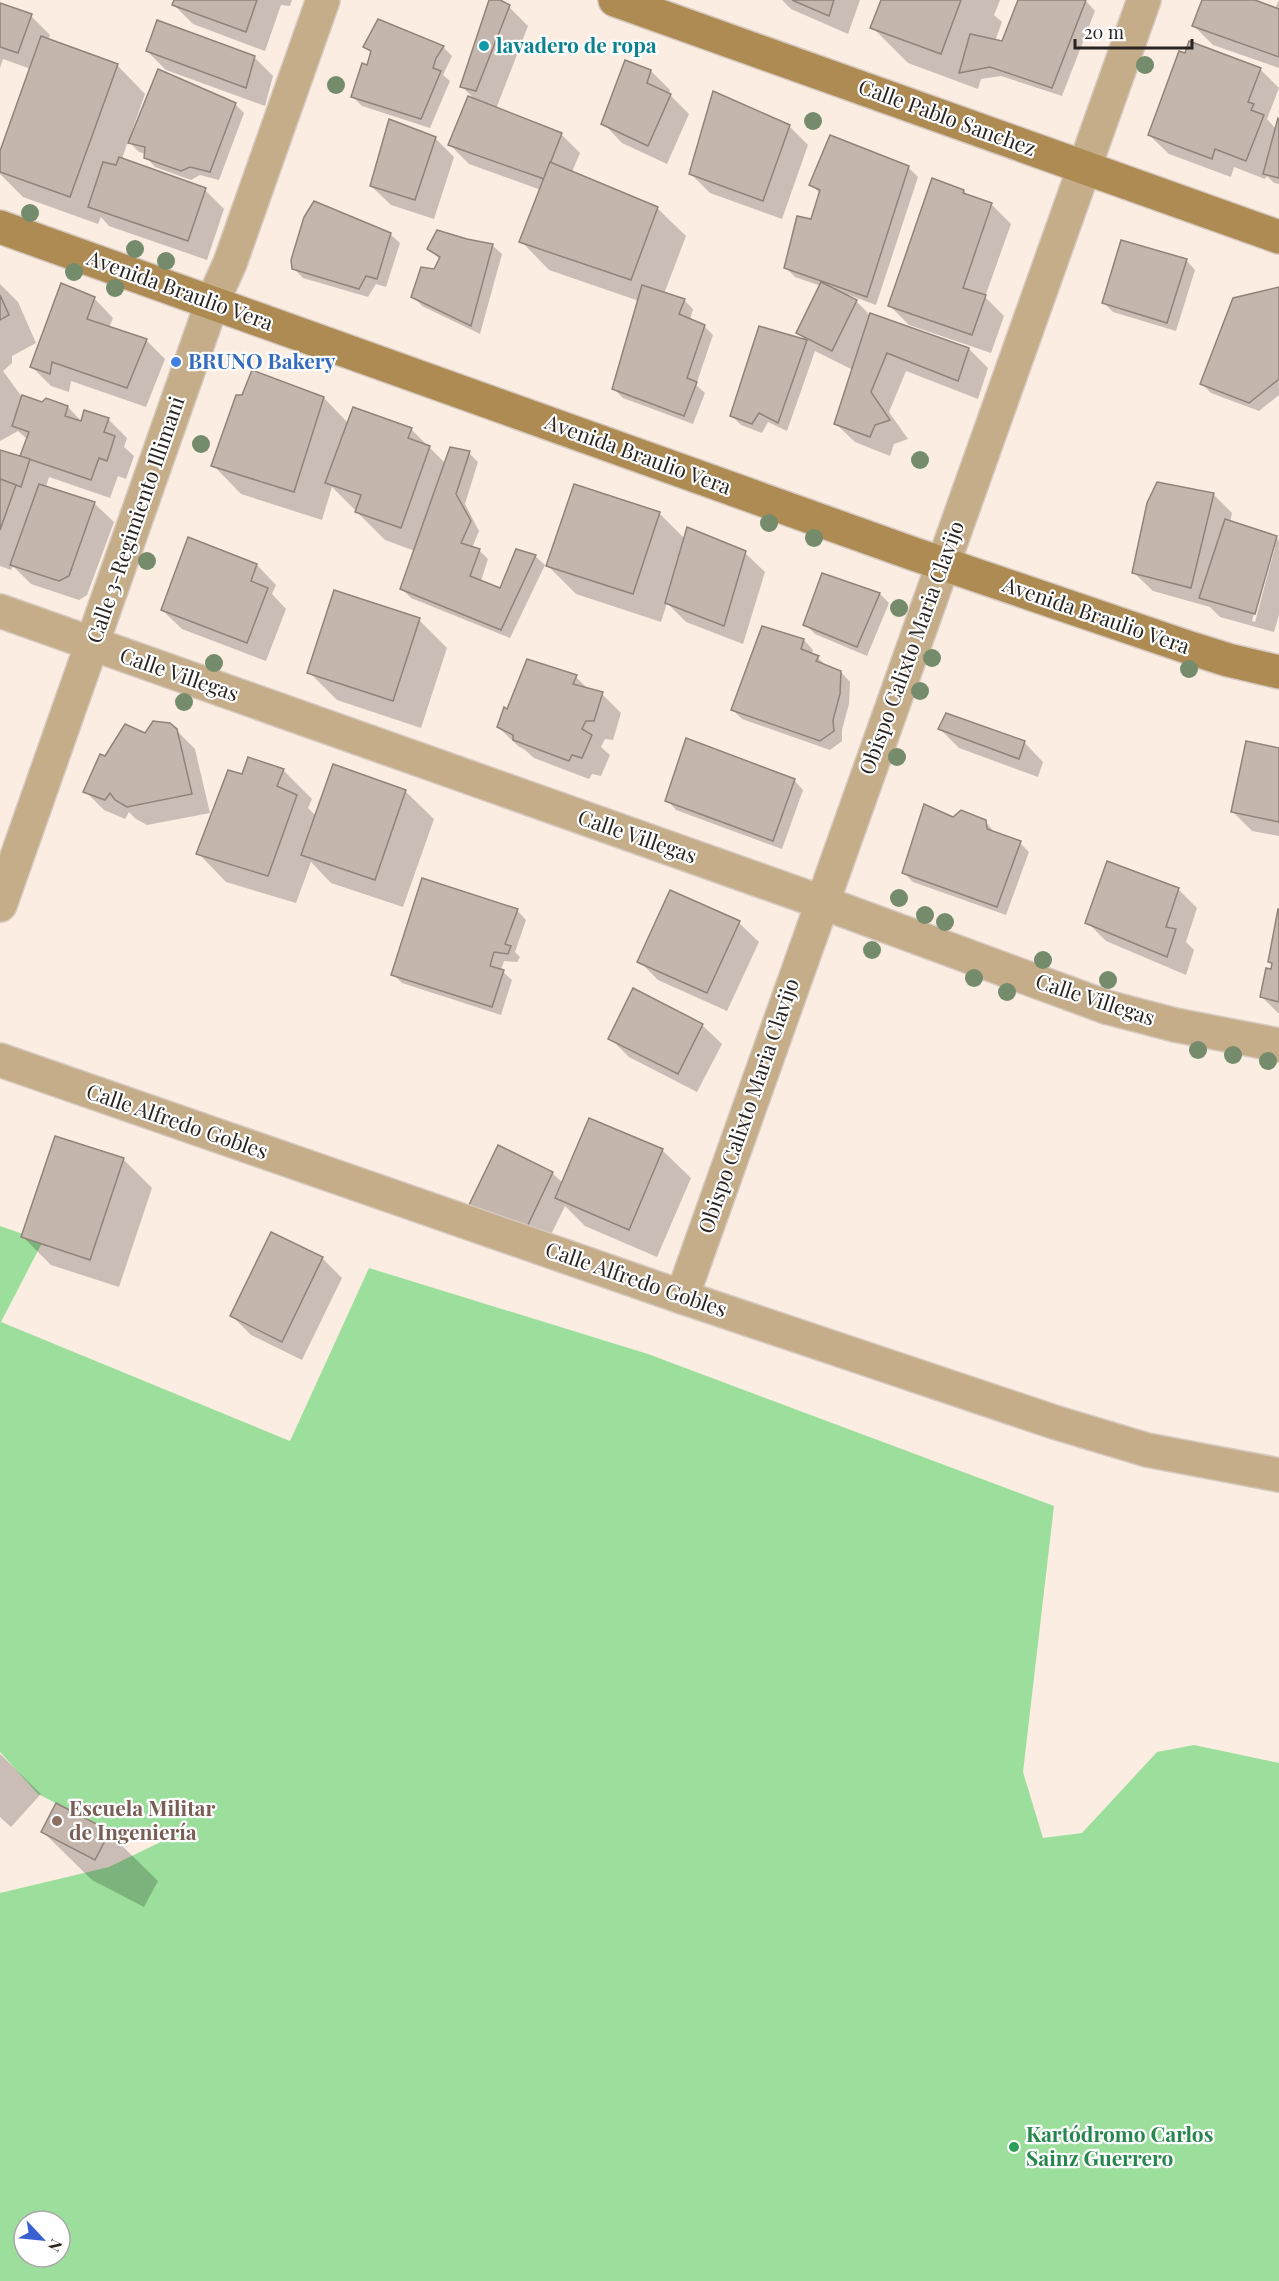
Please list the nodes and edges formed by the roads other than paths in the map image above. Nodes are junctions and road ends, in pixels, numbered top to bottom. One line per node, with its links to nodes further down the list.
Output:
1 (323, 0): 7 (street, Calle 3-Regimiento Illimani)
2 (615, 0): 4 (main road, Calle Pablo Sanchez)
3 (1144, 0): 4 (street, Obispo Calixto Maria Clavijo)
4 (1084, 166): 6 (main road, Calle Pablo Sanchez); 8 (street, Obispo Calixto Maria Clavijo)
5 (0, 227): 7 (main road, Avenida Braulio Vera)
6 (1279, 237)
7 (212, 303): 8 (main road, Avenida Braulio Vera); 10 (street, Calle 3-Regimiento Illimani)
8 (942, 564): 11 (main road, Avenida Braulio Vera); 12 (street, Obispo Calixto Maria Clavijo)
9 (0, 611): 10 (street, Calle Villegas)
10 (92, 644): 12 (street, Calle Villegas); 13 (street, Calle 3-Regimiento Illimani)
11 (1279, 672)
12 (821, 902): 14 (street, Calle Villegas); 16 (street, Obispo Calixto Maria Clavijo)
13 (0, 905)
14 (1279, 1045)
15 (0, 1060): 16 (street, Calle Alfredo Gobles)
16 (682, 1297): 17 (street, Calle Alfredo Gobles)
17 (1279, 1475)

